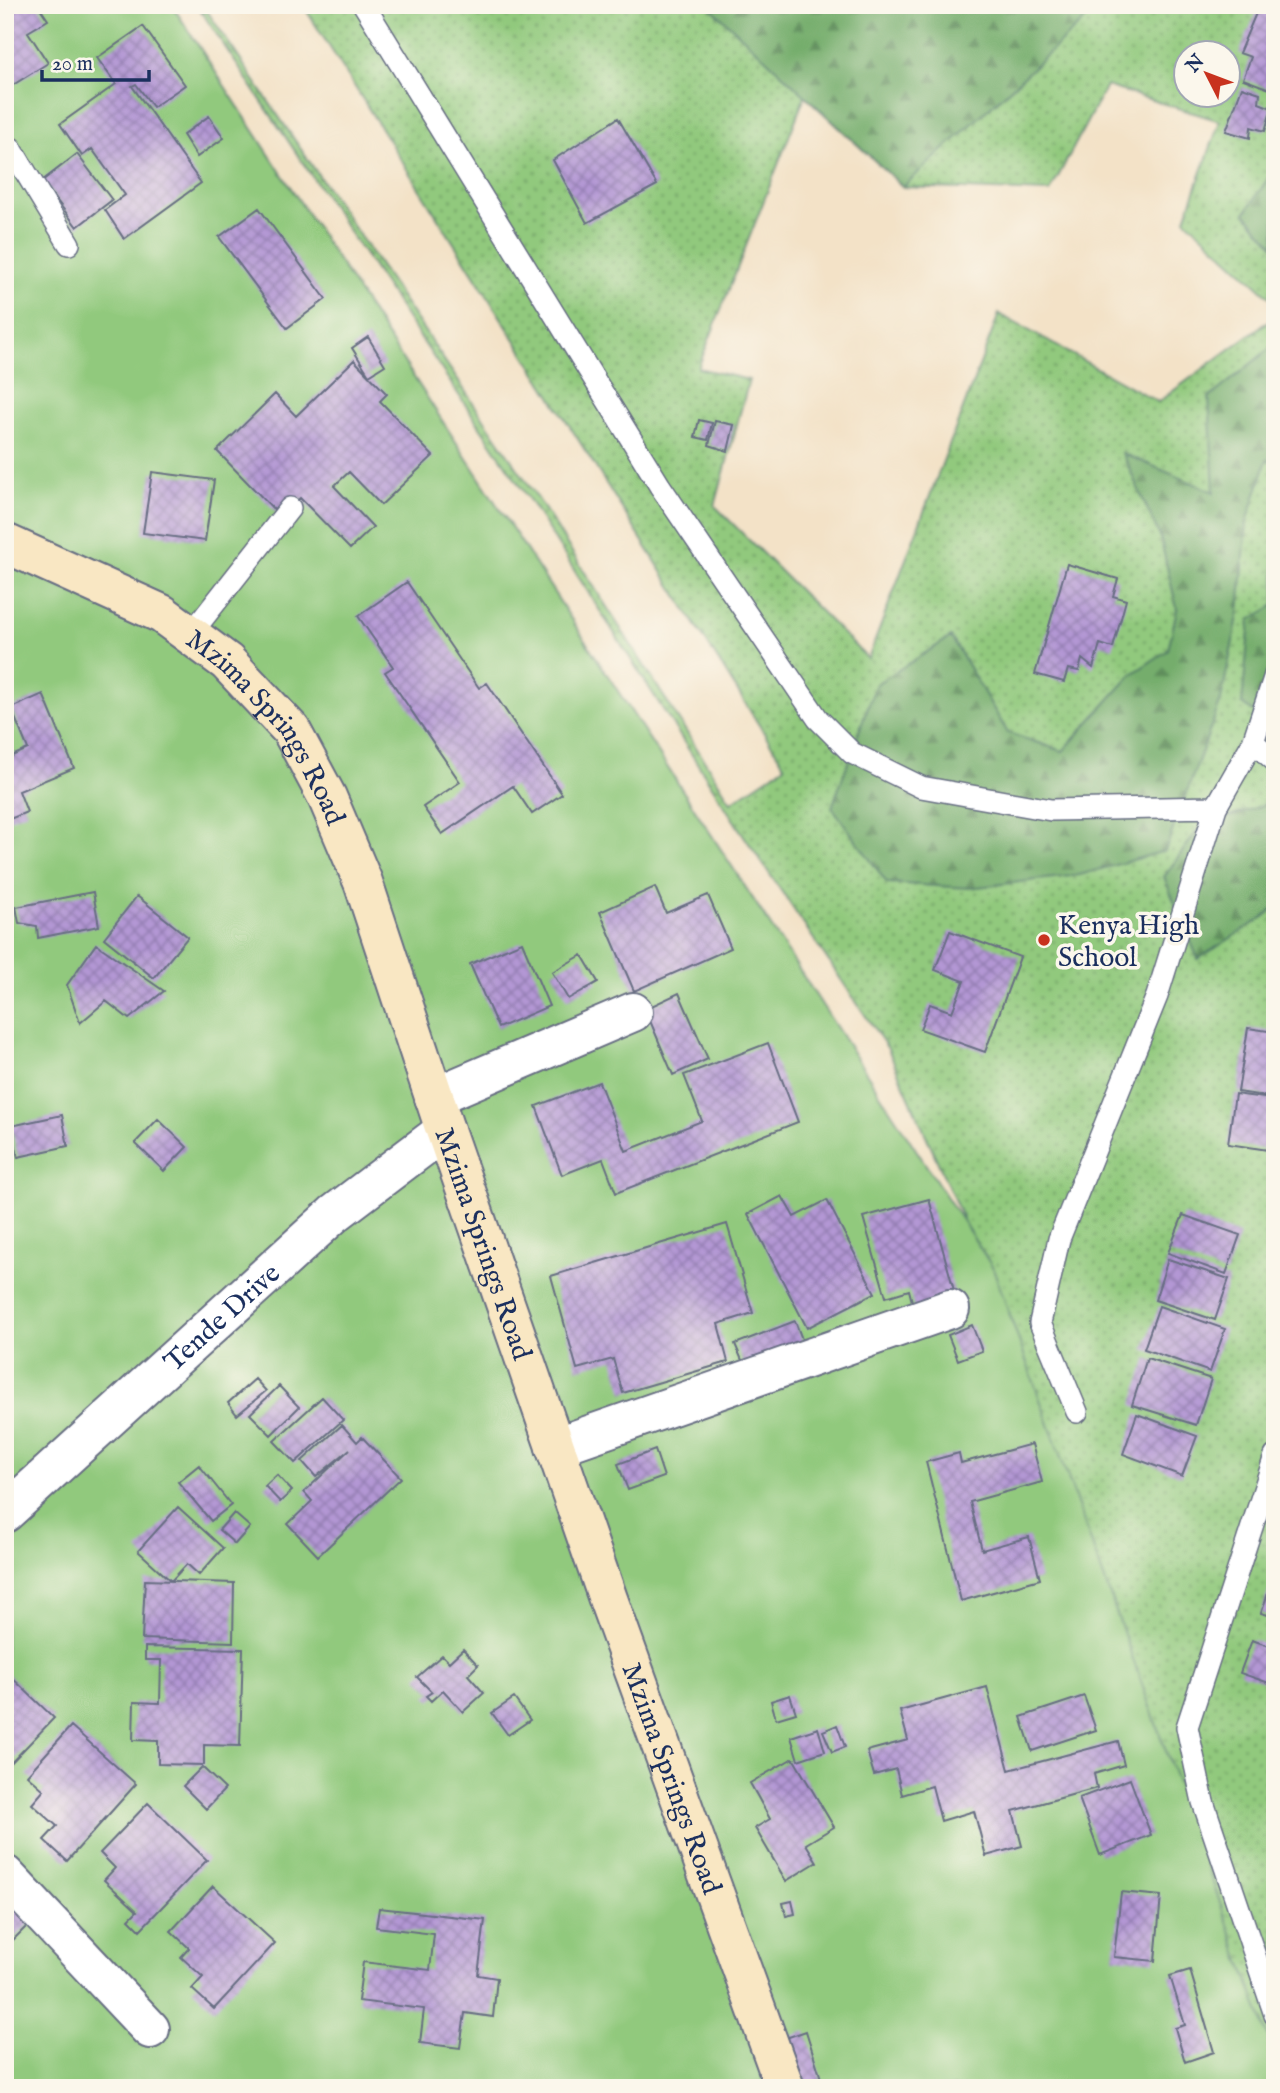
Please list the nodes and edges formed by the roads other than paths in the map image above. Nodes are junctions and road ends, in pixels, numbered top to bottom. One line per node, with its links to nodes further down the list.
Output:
1 (364, 5): 10 (lane)
2 (5, 151): 3 (lane)
3 (69, 244)
4 (290, 508): 6 (lane)
5 (5, 543): 6 (street, Mzima Springs Road)
6 (190, 635): 12 (street, Mzima Springs Road)
7 (1275, 675): 8 (lane)
8 (1253, 742): 9 (lane); 10 (lane)
9 (1275, 761)
10 (1216, 807): 14 (lane)
11 (633, 1012): 12 (street, Tende Drive)
12 (439, 1113): 15 (street, Mzima Springs Road); 17 (street, Tende Drive)
13 (950, 1309): 15 (street)
14 (1077, 1412)
15 (555, 1447): 21 (street, Mzima Springs Road)
16 (1275, 1456): 19 (lane)
17 (5, 1513)
18 (5, 1875): 20 (street)
19 (1275, 2015)
20 (150, 2029)
21 (785, 2088)

